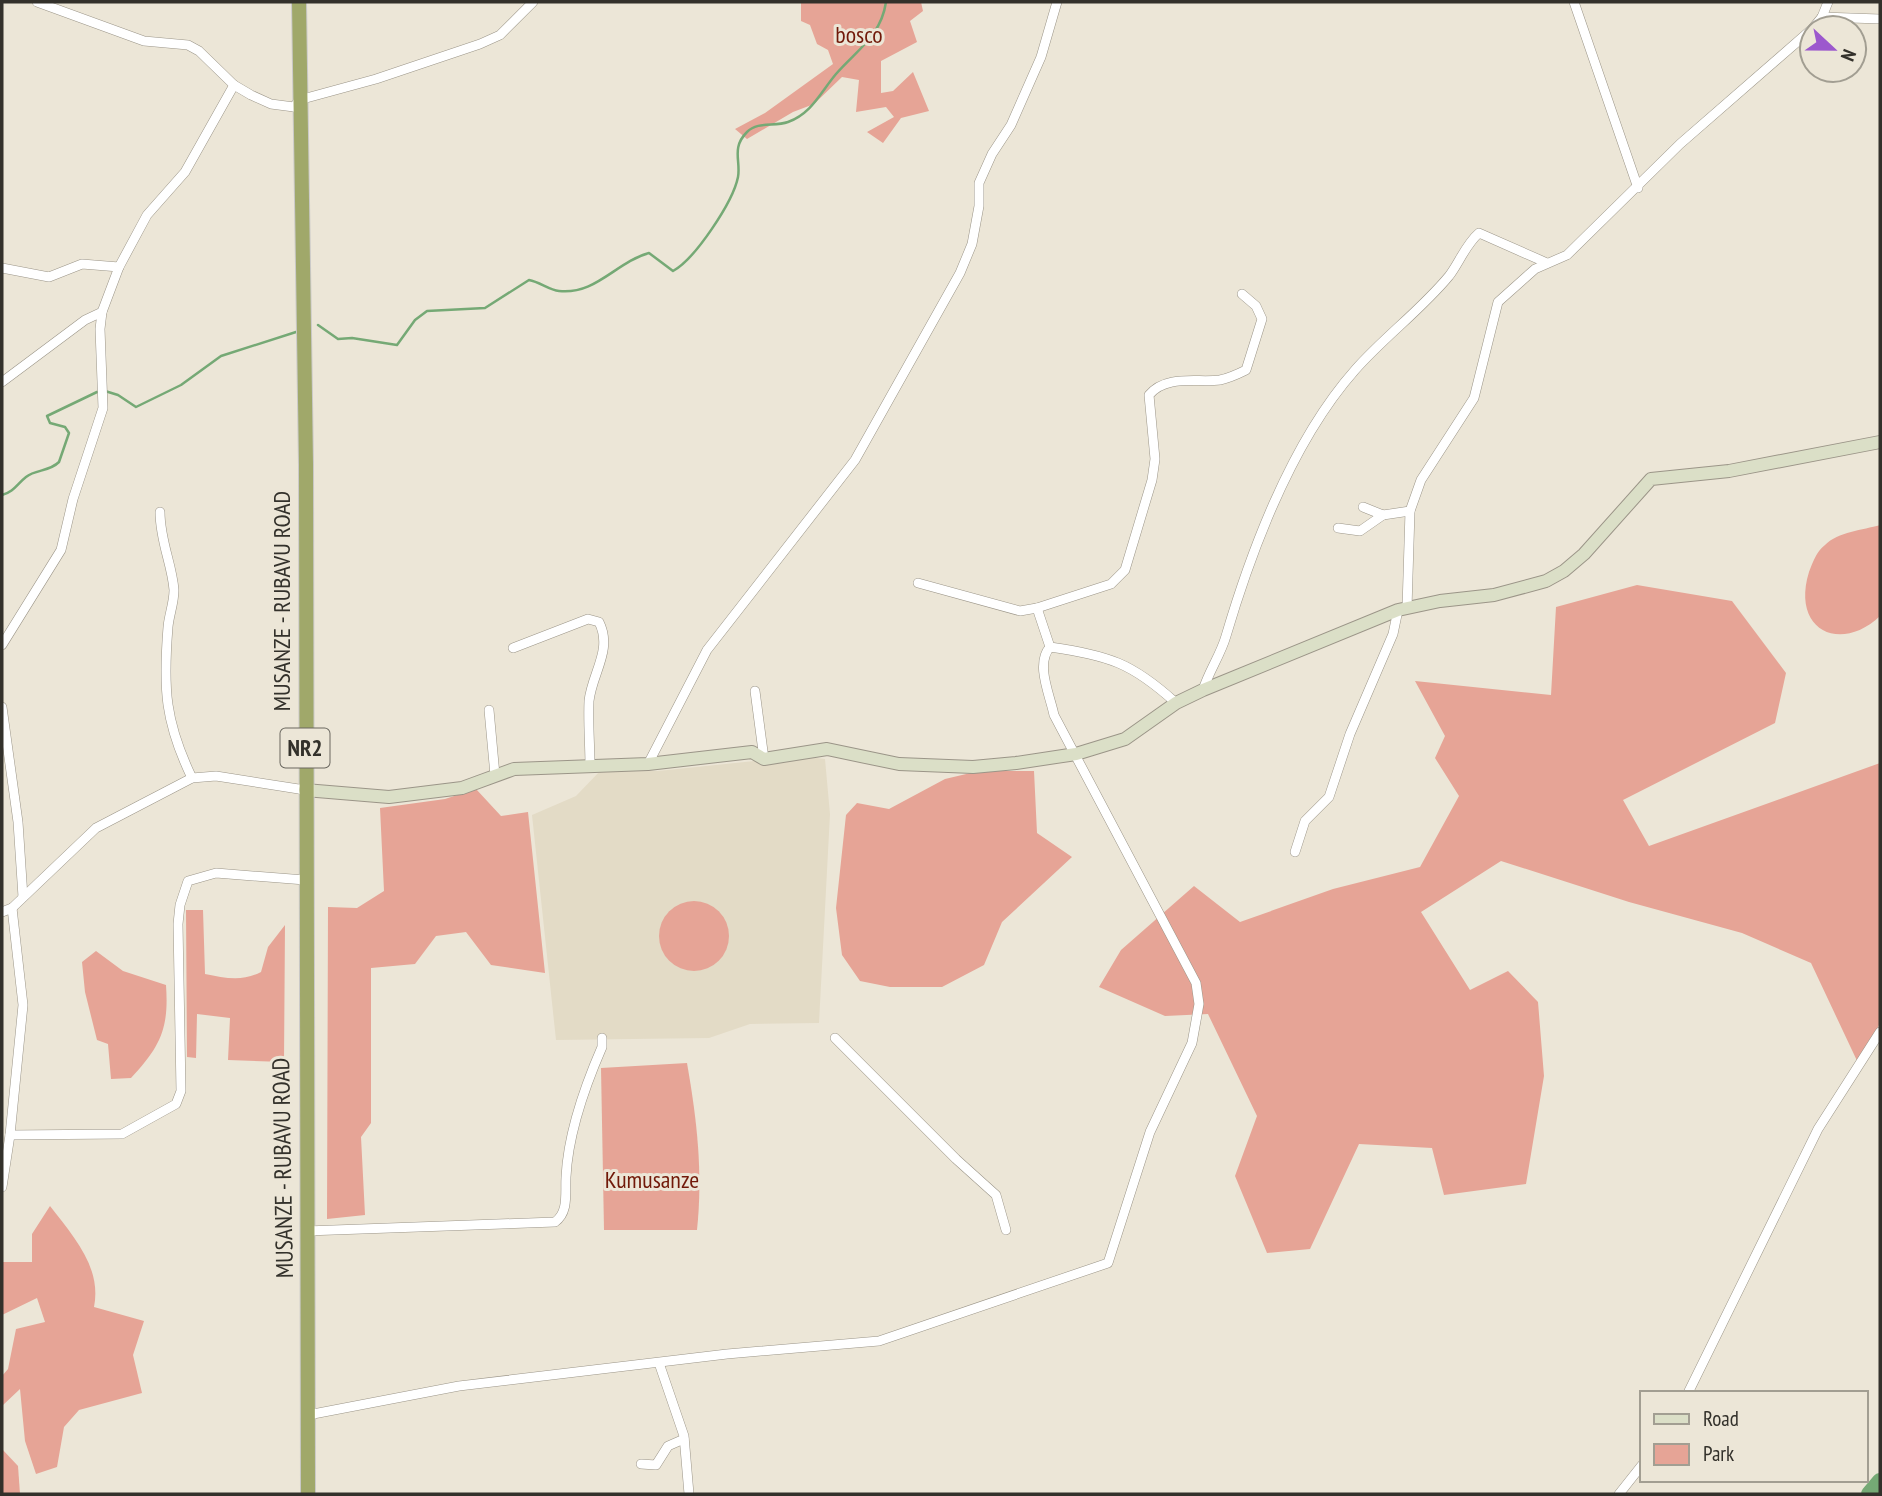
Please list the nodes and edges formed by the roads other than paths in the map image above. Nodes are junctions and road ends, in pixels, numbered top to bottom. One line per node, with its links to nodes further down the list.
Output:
1 (37, 2): 7 (street)
2 (299, 2): 8 (highway, MUSANZE - RUBAVU ROAD / NR2)
3 (533, 2): 8 (street)
4 (1057, 2): 35 (street)
5 (1574, 2): 9 (street)
6 (1798, 41): 9 (street)
7 (234, 85): 8 (street); 11 (street)
8 (299, 100): 39 (highway, MUSANZE - RUBAVU ROAD / NR2)
9 (1638, 188): 10 (street)
10 (1547, 263): 18 (street); 28 (street)
11 (119, 267): 12 (street); 14 (street)
12 (2, 268)
13 (1242, 294): 23 (street)
14 (102, 312): 15 (street); 25 (street)
15 (2, 382)
16 (1880, 442): 24 (main road)
17 (1363, 507): 20 (street)
18 (1410, 511): 20 (street); 24 (street)
19 (160, 512): 38 (street)
20 (1383, 515): 21 (street)
21 (1338, 528)
22 (918, 583): 23 (street)
23 (1037, 608): 26 (street)
24 (1402, 609): 28 (main road); 40 (street)
25 (2, 645)
26 (1050, 646): 30 (street); 33 (street)
27 (513, 648): 36 (street)
28 (1203, 690): 30 (main road)
29 (755, 691): 34 (street)
30 (1176, 703): 33 (main road)
31 (2, 707): 42 (street)
32 (489, 710): 37 (street)
33 (1076, 754): 34 (main road); 52 (street)
34 (764, 759): 35 (main road)
35 (648, 764): 36 (main road)
36 (590, 768): 37 (main road)
37 (495, 775): 39 (main road)
38 (192, 778): 39 (street); 42 (street)
39 (304, 790): 41 (highway, MUSANZE - RUBAVU ROAD / NR2)
40 (1294, 852)
41 (305, 880): 48 (street); 51 (highway, MUSANZE - RUBAVU ROAD / NR2)
42 (23, 897): 43 (street)
43 (12, 908): 44 (street); 48 (street)
44 (2, 912)
45 (1880, 1032): 53 (street)
46 (602, 1038): 51 (street)
47 (835, 1038): 50 (street)
48 (10, 1135): 49 (street)
49 (2, 1186)
50 (1006, 1230)
51 (306, 1231): 54 (highway, MUSANZE - RUBAVU ROAD / NR2)
52 (659, 1363): 54 (street); 55 (street)
53 (1689, 1391)
54 (308, 1415): 58 (highway, MUSANZE - RUBAVU ROAD / NR2)
55 (684, 1439): 56 (street); 59 (street)
56 (641, 1464)
57 (1640, 1468): 60 (street)
58 (308, 1494)
59 (690, 1494)
60 (1619, 1494)

